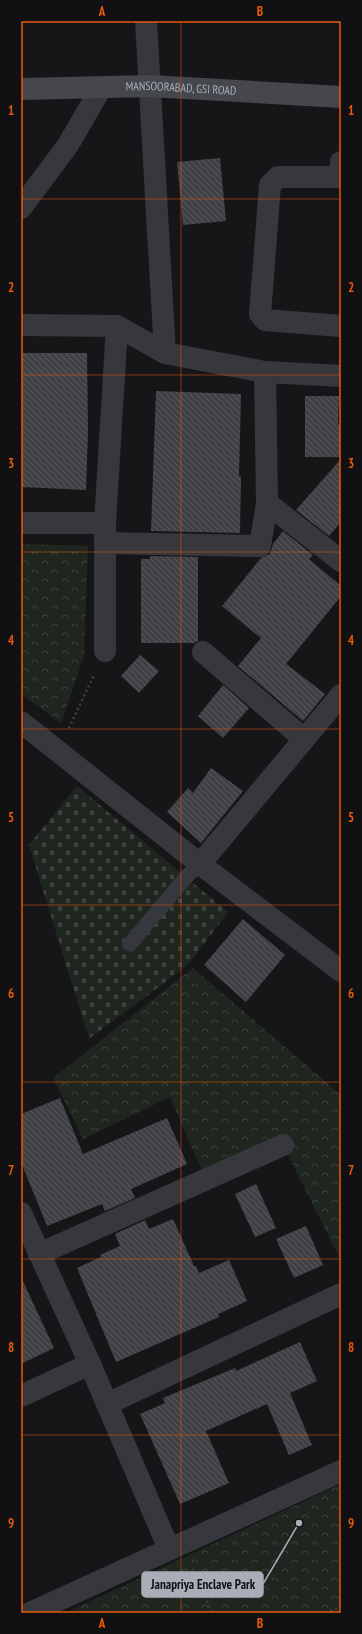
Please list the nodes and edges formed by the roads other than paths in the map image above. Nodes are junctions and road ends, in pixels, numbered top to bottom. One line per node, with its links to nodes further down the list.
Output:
1 (146, 21): 2 (street)
2 (150, 86): 3 (street, MANSOORABAD, GSI ROAD); 5 (street, MANSOORABAD, GSI ROAD); 11 (street)
3 (101, 88): 4 (street, MANSOORABAD, GSI ROAD); 7 (street)
4 (21, 89)
5 (341, 97)
6 (341, 172): 10 (street)
7 (21, 208)
8 (21, 325): 9 (street)
9 (117, 326): 11 (street); 16 (street)
10 (341, 326)
11 (165, 353): 12 (street)
12 (265, 372): 13 (street); 14 (street)
13 (341, 376)
14 (267, 503): 16 (street); 17 (street)
15 (21, 523): 16 (street)
16 (105, 533): 18 (street)
17 (341, 562)
18 (105, 651)
19 (203, 652): 22 (street)
20 (341, 695): 22 (street)
21 (21, 722): 23 (street)
22 (304, 740): 23 (street)
23 (200, 864): 24 (lane); 25 (street)
24 (130, 944)
25 (339, 966)
26 (283, 1145): 28 (street)
27 (21, 1213): 28 (street)
28 (39, 1254): 30 (street)
29 (341, 1294): 32 (street)
30 (90, 1364): 31 (street); 32 (street)
31 (21, 1396)
32 (107, 1404): 34 (street)
33 (341, 1471): 34 (street)
34 (169, 1549): 35 (street)
35 (30, 1613)

